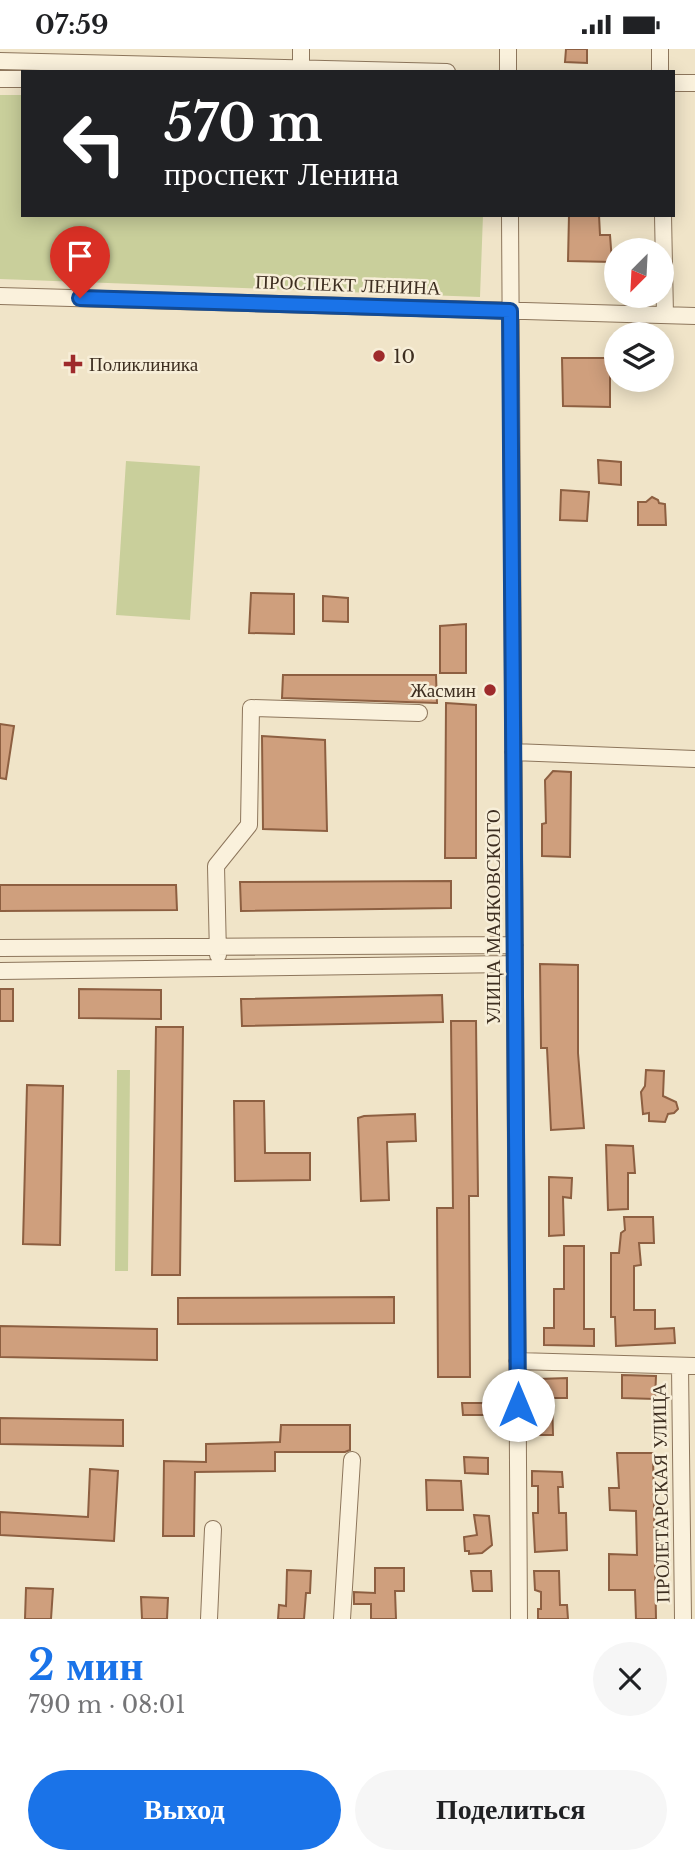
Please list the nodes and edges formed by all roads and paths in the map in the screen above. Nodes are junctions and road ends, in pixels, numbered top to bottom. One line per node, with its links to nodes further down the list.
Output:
1 (301, 49): 8 (street)
2 (508, 49): 10 (street)
3 (660, 49): 11 (street)
4 (21, 55): 5 (street); 6 (street)
5 (0, 61)
6 (46, 67): 7 (street)
7 (233, 68): 8 (street)
8 (301, 69): 9 (street)
9 (350, 70)
10 (509, 70)
11 (660, 70)
12 (0, 79): 13 (street)
13 (21, 79)
14 (675, 83): 15 (street)
15 (695, 83)
16 (510, 217): 19 (street, УЛИЦА МАЯКОВСКОГО)
17 (663, 217): 20 (street)
18 (0, 296): 19 (street, ПРОСПЕКТ ЛЕНИНА)
19 (510, 311): 20 (street, ПРОСПЕКТ ЛЕНИНА); 23 (street, УЛИЦА МАЯКОВСКОГО)
20 (665, 315): 21 (street, ПРОСПЕКТ ЛЕНИНА)
21 (695, 316)
22 (419, 713): 27 (street)
23 (513, 752): 24 (street); 25 (street, УЛИЦА МАЯКОВСКОГО)
24 (695, 759)
25 (514, 945): 27 (street); 29 (street, УЛИЦА МАЯКОВСКОГО)
26 (49, 947): 27 (street); 28 (street); 32 (street)
27 (218, 947): 30 (street)
28 (0, 948)
29 (515, 964): 30 (street); 33 (street, УЛИЦА МАЯКОВСКОГО)
30 (218, 968): 32 (street)
31 (0, 971): 32 (street)
32 (50, 971)
33 (517, 1361): 34 (street); 39 (street, УЛИЦА МАЯКОВСКОГО)
34 (688, 1366): 40 (street, ПРОЛЕТАРСКАЯ УЛИЦА)
35 (352, 1461): 38 (street)
36 (213, 1529): 37 (street)
37 (209, 1619)
38 (342, 1619)
39 (519, 1619)
40 (683, 1619)

